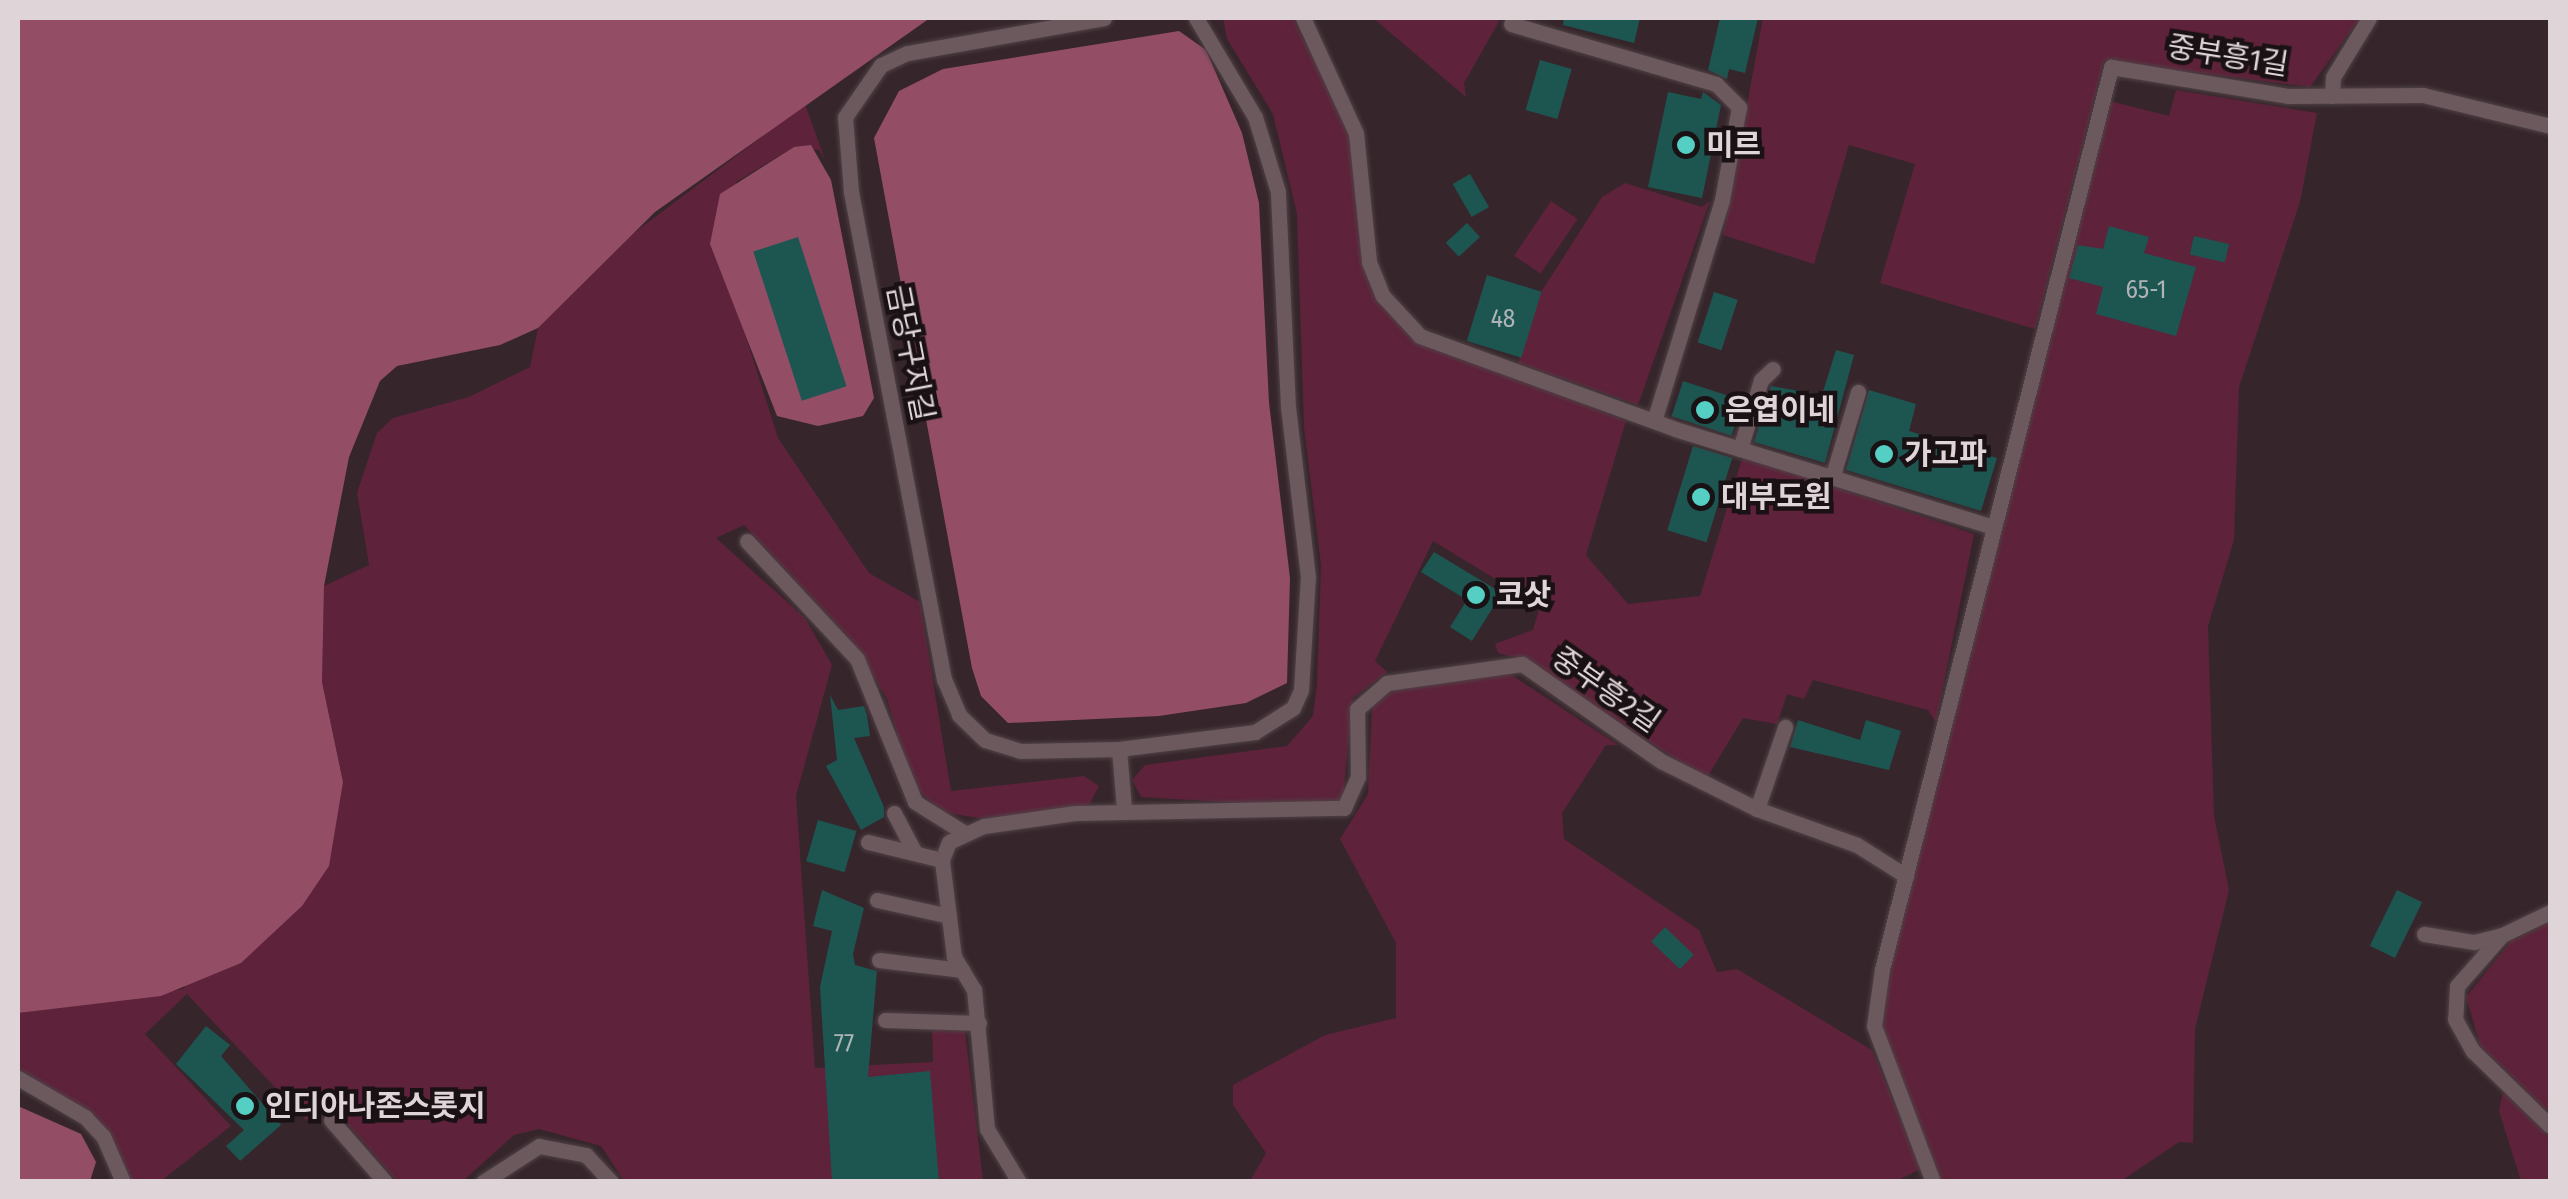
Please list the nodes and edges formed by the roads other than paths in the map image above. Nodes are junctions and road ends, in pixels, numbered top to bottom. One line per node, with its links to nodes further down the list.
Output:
1 (1104, 18): 16 (lane, 금당구지길)
2 (1196, 18): 16 (lane, 금당구지길)
3 (1303, 18): 10 (lane)
4 (2369, 18): 6 (lane)
5 (1511, 24): 10 (lane)
6 (2332, 96): 7 (lane, 중부흥1길); 13 (lane, 중부흥1길)
7 (2550, 126)
8 (1773, 369): 11 (lane)
9 (1858, 392): 12 (lane)
10 (1654, 421): 11 (lane)
11 (1740, 449): 12 (lane)
12 (1832, 478): 13 (lane)
13 (1991, 526): 24 (lane)
14 (747, 541): 20 (lane)
15 (1785, 727): 18 (lane)
16 (1119, 750): 17 (lane)
17 (1124, 809): 18 (lane, 중부흥2길); 20 (lane)
18 (1757, 809): 24 (lane, 중부흥2길)
19 (894, 812): 22 (lane)
20 (963, 832): 23 (lane)
21 (868, 842): 22 (lane)
22 (915, 853): 23 (lane)
23 (942, 860): 27 (lane)
24 (1906, 876): 42 (lane)
25 (878, 900): 27 (lane)
26 (2550, 912): 29 (lane)
27 (949, 916): 31 (lane)
28 (2424, 934): 29 (lane)
29 (2502, 935): 36 (lane)
30 (880, 960): 31 (lane)
31 (962, 970): 33 (lane)
32 (886, 1020): 33 (lane)
33 (979, 1023): 41 (lane)
34 (18, 1078): 37 (lane)
35 (331, 1120): 38 (lane)
36 (2550, 1126)
37 (122, 1182)
38 (385, 1182)
39 (483, 1182): 40 (lane)
40 (610, 1182)
41 (1020, 1182)
42 (1933, 1182)

